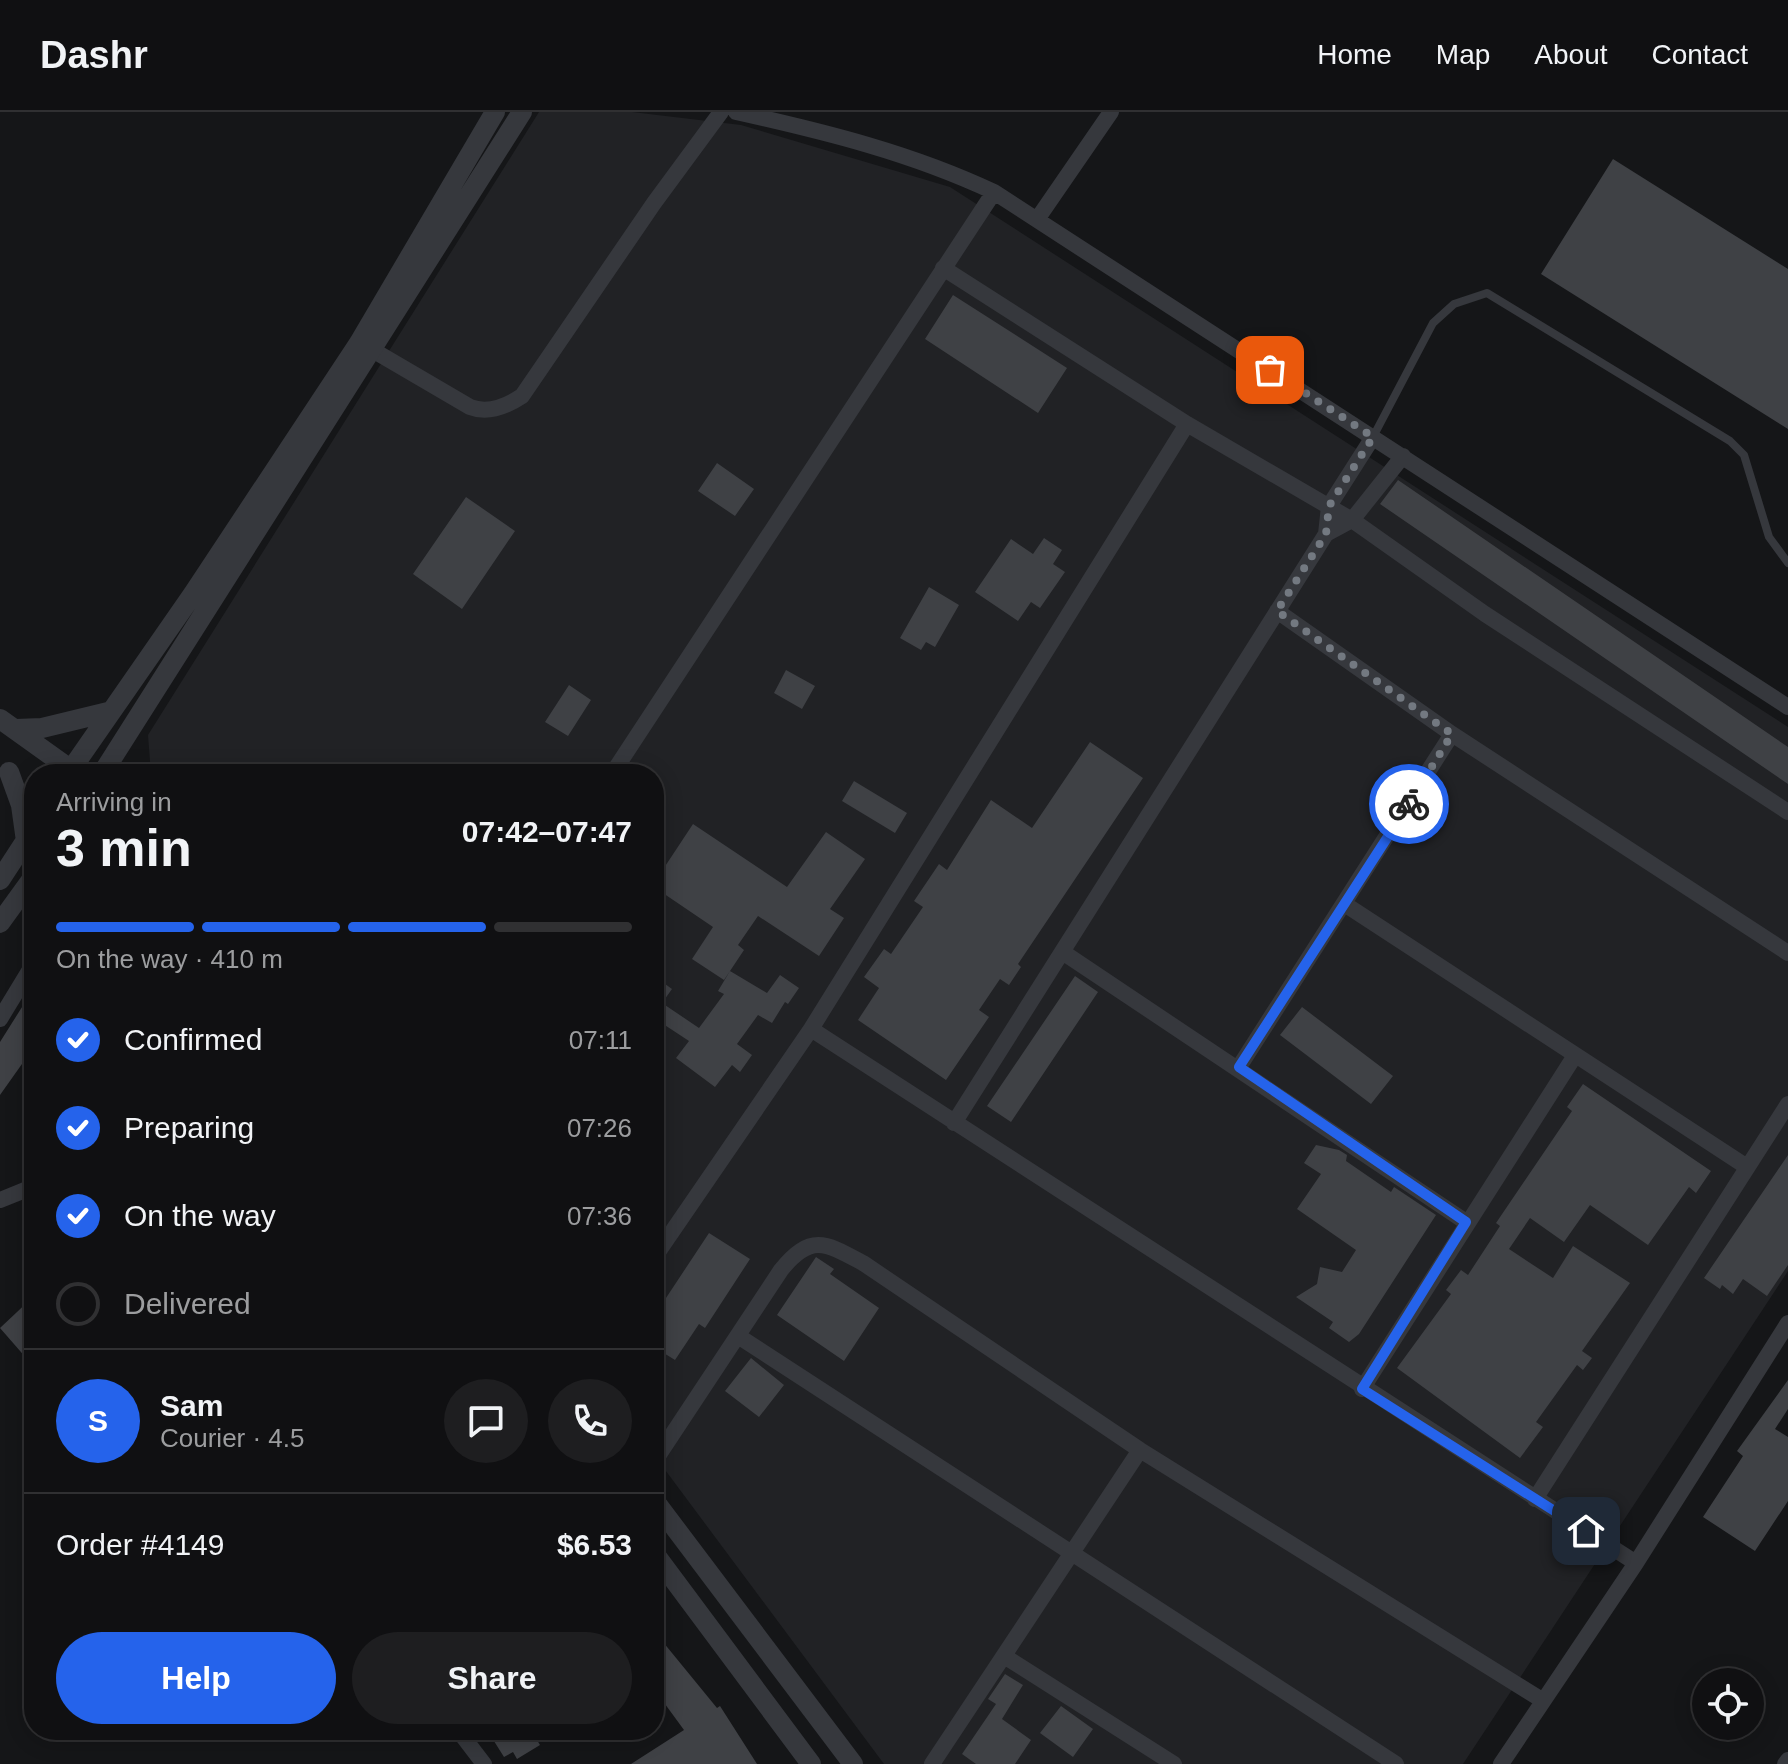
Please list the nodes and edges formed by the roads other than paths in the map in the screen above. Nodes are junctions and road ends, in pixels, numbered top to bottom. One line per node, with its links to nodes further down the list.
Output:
1 (495, 112): 9 (street)
2 (522, 112): 9 (street)
3 (721, 112): 9 (street)
4 (736, 112): 6 (street)
5 (1111, 112): 7 (street)
6 (994, 192): 7 (street); 8 (street)
7 (1038, 218): 11 (street)
8 (943, 268): 10 (street); 26 (street)
9 (366, 346): 13 (street)
10 (1187, 424): 14 (street); 40 (street)
11 (1373, 437): 12 (street); 14 (street); 17 (lane)
12 (1403, 456): 15 (street); 19 (street)
13 (275, 486): 20 (street); 25 (street)
14 (1329, 506): 15 (street); 16 (street)
15 (1352, 520): 16 (street); 29 (street)
16 (1326, 534): 18 (street)
17 (1788, 563)
18 (1277, 611): 22 (street); 36 (street)
19 (1788, 707)
20 (108, 712): 21 (street); 24 (street)
21 (8, 724): 23 (street)
22 (1452, 734): 34 (street); 37 (street)
23 (61, 764)
24 (77, 764)
25 (108, 764)
26 (619, 764)
27 (5, 769): 28 (street); 30 (street)
28 (24, 783)
29 (1788, 812)
30 (24, 815)
31 (24, 843): 32 (street)
32 (0, 880)
33 (24, 890): 35 (street)
34 (1346, 905): 41 (street); 42 (street)
35 (0, 923)
36 (1064, 953): 42 (street); 44 (street)
37 (1788, 953)
38 (24, 979): 39 (street)
39 (0, 1019)
40 (811, 1029): 44 (street); 49 (street)
41 (1574, 1057): 45 (street); 48 (street)
42 (1239, 1067): 48 (street)
43 (1788, 1104): 45 (street)
44 (954, 1123): 52 (street)
45 (1747, 1167): 55 (street)
46 (24, 1190): 47 (street)
47 (0, 1200)
48 (1466, 1222): 52 (street)
49 (664, 1243)
50 (1788, 1323): 58 (street)
51 (738, 1336): 53 (street); 54 (street); 57 (street)
52 (1362, 1389): 55 (street)
53 (664, 1447)
54 (1140, 1450): 57 (street); 63 (street)
55 (1535, 1499): 58 (street)
56 (664, 1513): 60 (street)
57 (1070, 1553): 62 (street); 70 (street)
58 (1636, 1563): 63 (street)
59 (664, 1566): 61 (street)
60 (735, 1609): 61 (street); 67 (street)
61 (716, 1636): 66 (street)
62 (1004, 1656): 68 (street); 69 (street)
63 (1542, 1700): 71 (street)
64 (466, 1740): 65 (street)
65 (484, 1764)
66 (811, 1764)
67 (853, 1764)
68 (932, 1764)
69 (1174, 1764)
70 (1396, 1764)
71 (1501, 1764)

